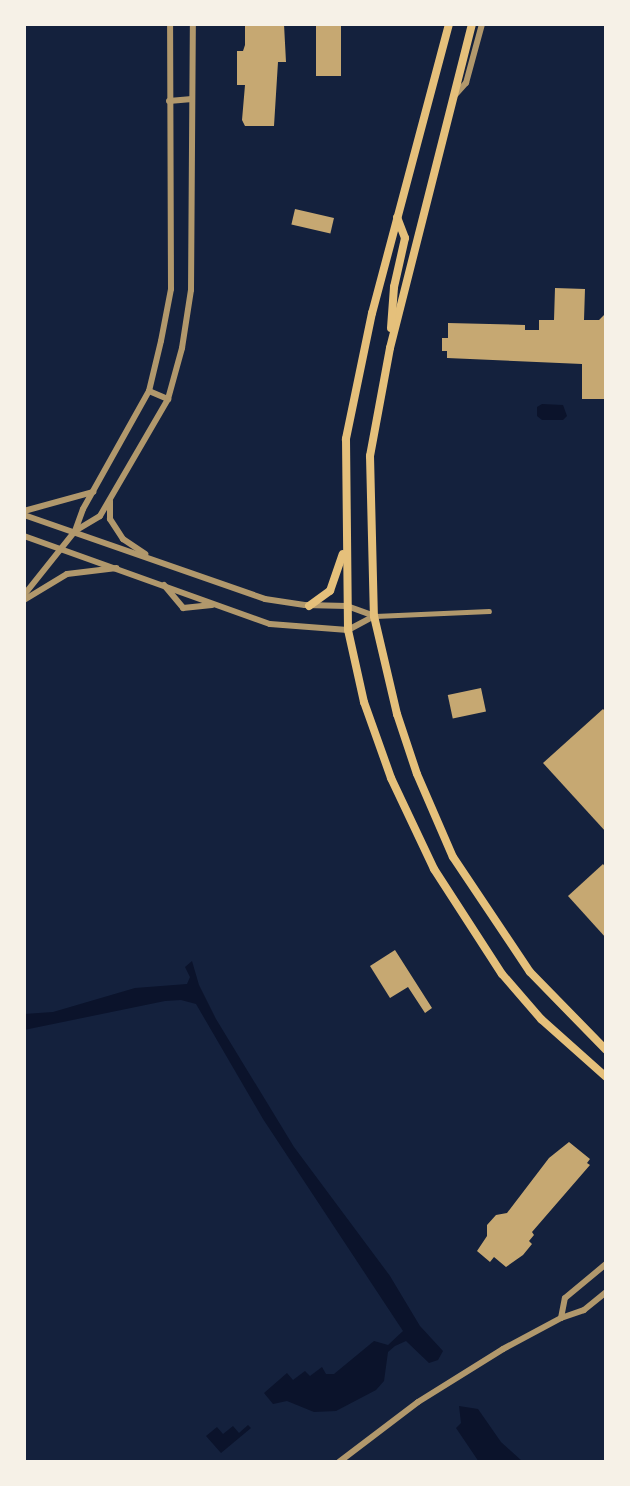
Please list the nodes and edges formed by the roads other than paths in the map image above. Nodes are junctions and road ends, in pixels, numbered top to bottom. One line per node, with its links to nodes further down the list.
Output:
1 (193, 24): 7 (street)
2 (446, 24): 9 (main road)
3 (472, 24): 6 (main road)
4 (482, 24): 6 (street)
5 (168, 25): 8 (street)
6 (453, 96): 10 (main road)
7 (192, 99): 8 (street); 12 (street)
8 (169, 101): 11 (street)
9 (397, 217): 10 (main road); 18 (main road)
10 (389, 352): 28 (main road)
11 (149, 391): 12 (street); 13 (street)
12 (168, 399): 14 (street)
13 (93, 492): 15 (street); 16 (street)
14 (110, 499): 16 (street); 20 (street)
15 (24, 513): 16 (street)
16 (75, 531): 19 (street); 20 (street)
17 (24, 536): 19 (street)
18 (346, 541): 25 (main road); 26 (main road)
19 (62, 547): 21 (street); 23 (street)
20 (155, 560): 25 (street)
21 (119, 568): 22 (street); 23 (street)
22 (164, 585): 24 (street); 24 (street)
23 (24, 597)
24 (212, 605): 29 (street)
25 (309, 606): 26 (street)
26 (347, 606): 28 (street); 29 (main road)
27 (489, 611): 28 (street)
28 (374, 616): 29 (street); 30 (main road)
29 (348, 630): 31 (main road)
30 (606, 1050)
31 (606, 1077)
32 (606, 1264): 34 (street)
33 (606, 1292): 34 (street)
34 (561, 1318): 35 (street)
35 (339, 1462)

